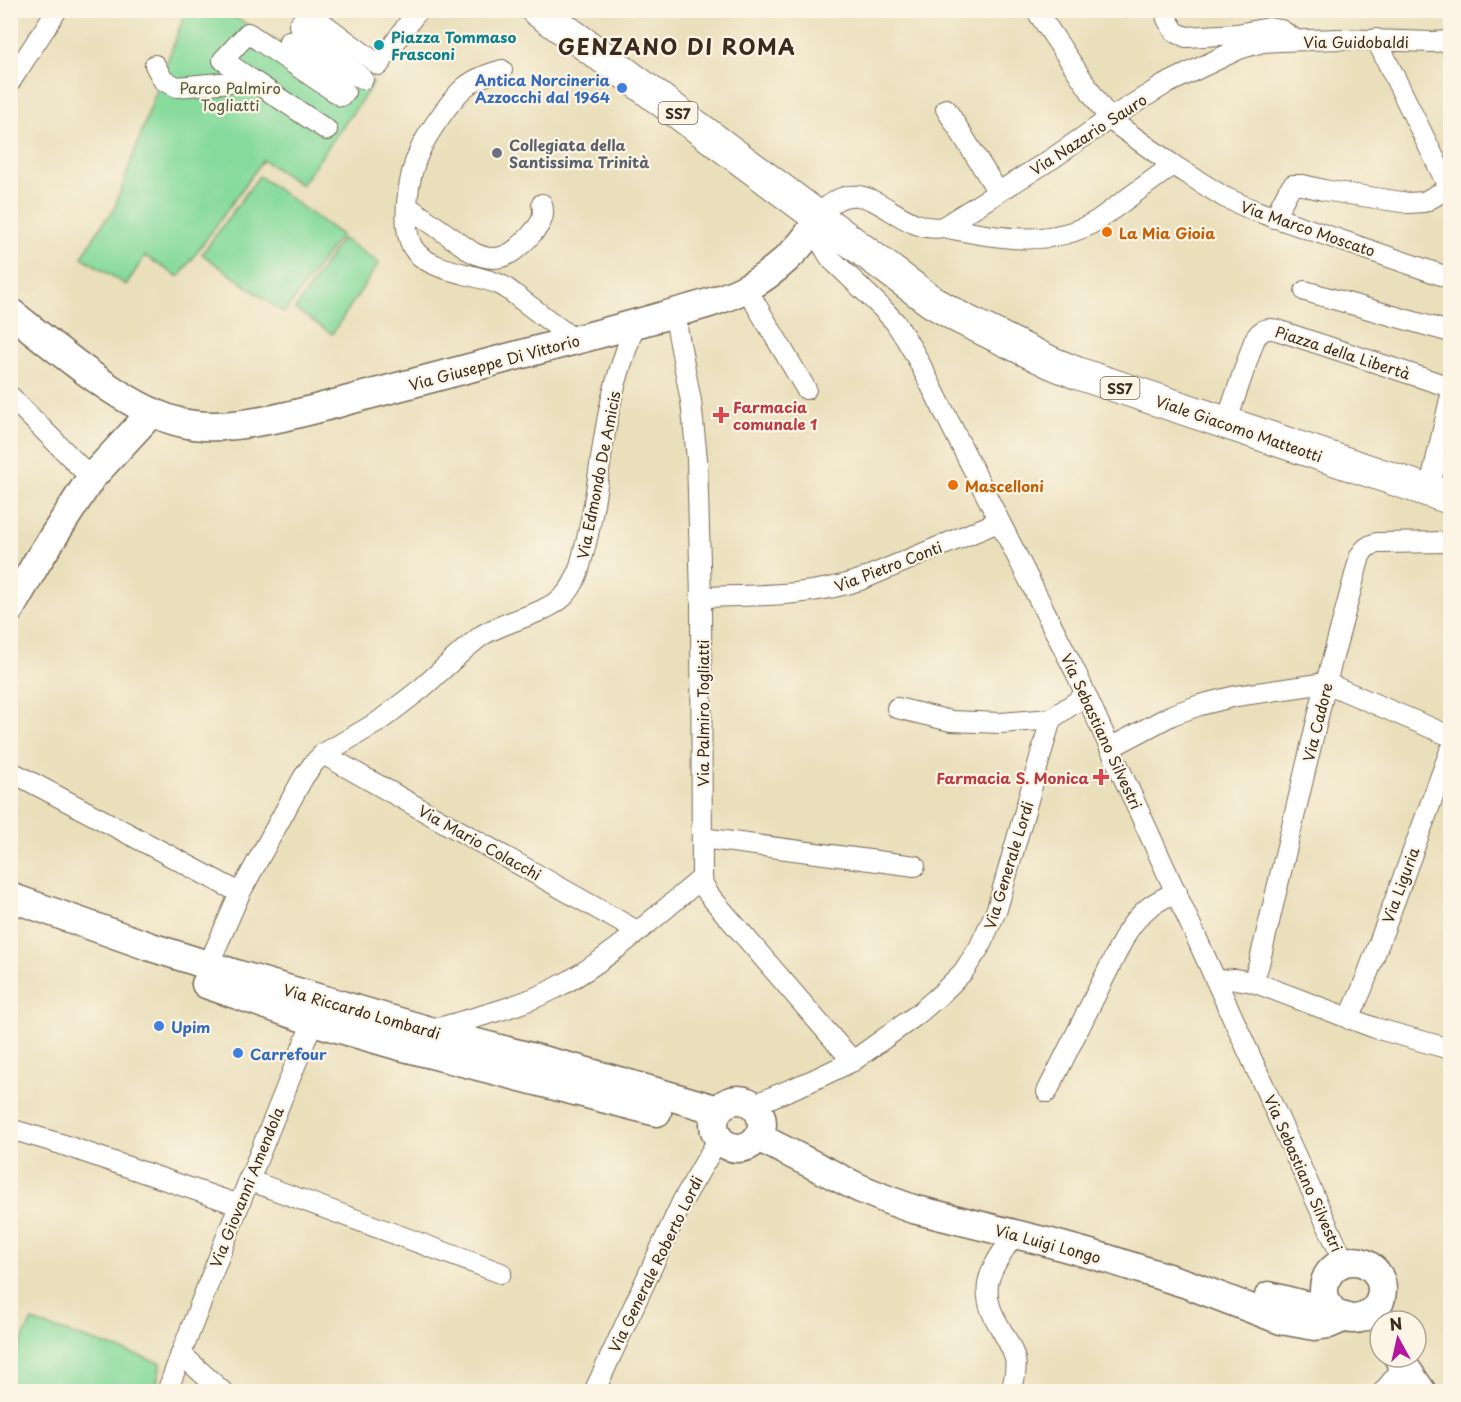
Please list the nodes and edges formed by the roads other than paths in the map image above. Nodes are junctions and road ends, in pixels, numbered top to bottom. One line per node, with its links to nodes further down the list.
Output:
1 (57, 10): 12 (street)
2 (418, 10): 5 (street)
3 (537, 10): 22 (main road, SS7)
4 (1036, 10): 15 (street)
5 (307, 12): 13 (street)
6 (1166, 15): 7 (street, Via Guidobaldi)
7 (1288, 35): 8 (street, Via Guidobaldi); 15 (street, Via Nazario Sauro)
8 (1376, 39): 9 (street, Via Guidobaldi); 21 (street)
9 (1450, 41)
10 (155, 65): 13 (street)
11 (502, 70): 20 (street)
12 (13, 74)
13 (252, 80): 16 (street)
14 (946, 109): 18 (street)
15 (1109, 119): 17 (street, Via Marco Moscato); 18 (street, Via Nazario Sauro)
16 (327, 130)
17 (1173, 165): 21 (street, Via Marco Moscato); 23 (street)
18 (998, 192): 23 (street, Via Nazario Sauro)
19 (542, 204): 20 (street)
20 (407, 206): 31 (street)
21 (1274, 218): 24 (street, Via Marco Moscato)
22 (816, 223): 23 (street); 25 (main road, Via Giuseppe Di Vittorio); 37 (main road, Viale Giacomo Matteotti / SS7); 40 (street, Via Sebastiano Silvestri)
23 (943, 227)
24 (1450, 278)
25 (746, 288): 28 (main road, Via Giuseppe Di Vittorio); 33 (street)
26 (1305, 291): 30 (street)
27 (10, 312): 36 (main road, Via Giuseppe Di Vittorio)
28 (674, 312): 29 (main road, Via Giuseppe Di Vittorio); 42 (street, Via Palmiro Togliatti)
29 (635, 324): 31 (main road, Via Giuseppe Di Vittorio); 51 (street, Via Edmondo De Amicis)
30 (1450, 332)
31 (574, 341): 36 (main road, Via Giuseppe Di Vittorio)
32 (1450, 387): 37 (street, Piazza della Libertà)
33 (807, 389)
34 (10, 396): 38 (street)
35 (1450, 399): 39 (street)
36 (152, 412): 38 (main road)
37 (1226, 423): 39 (main road, Viale Giacomo Matteotti / SS7)
38 (92, 478): 43 (main road)
39 (1440, 495)
40 (998, 522): 42 (street, Via Pietro Conti); 45 (street, Via Sebastiano Silvestri)
41 (1450, 542): 44 (street, Via Cadore)
42 (701, 597): 53 (street, Via Palmiro Togliatti)
43 (10, 609)
44 (1326, 683): 48 (street); 49 (street); 63 (street, Via Cadore)
45 (1086, 695): 47 (street); 49 (street, Via Sebastiano Silvestri)
46 (897, 708): 47 (street)
47 (1051, 719): 68 (street, Via Generale Lordi)
48 (1450, 736)
49 (1110, 748): 56 (street, Via Sebastiano Silvestri)
50 (1450, 751): 64 (street, Via Liguria)
51 (323, 754): 57 (street, Via Edmondo De Amicis); 60 (street, Via Mario Colacchi)
52 (10, 771): 57 (street)
53 (702, 838): 54 (street); 55 (street, Via Palmiro Togliatti)
54 (915, 866)
55 (702, 878): 60 (street); 68 (street, Via Palmiro Togliatti)
56 (1177, 892): 62 (street, Via Sebastiano Silvestri); 69 (street)
57 (240, 893): 61 (street, Via Edmondo De Amicis)
58 (10, 897): 61 (main road, Via Riccardo Lombardi)
59 (10, 918): 65 (main road, Via Riccardo Lombardi)
60 (637, 931): 66 (street)
61 (208, 966): 66 (main road, Via Riccardo Lombardi)
62 (1217, 981): 63 (street); 76 (street, Via Sebastiano Silvestri)
63 (1253, 982): 64 (street)
64 (1349, 1019): 67 (street)
65 (313, 1021): 71 (main road, Via Riccardo Lombardi); 73 (street, Via Giovanni Amendola)
66 (430, 1031): 71 (main road, Via Riccardo Lombardi)
67 (1450, 1049)
68 (853, 1061): 70 (street, Via Generale Lordi)
69 (1047, 1092)
70 (758, 1121): 71 (main road); 71 (main road); 75 (main road, Via Luigi Longo); 78 (main road, Via Luigi Longo)
71 (717, 1124): 84 (street, Via Generale Roberto Lordi)
72 (10, 1129): 74 (street)
73 (248, 1180): 74 (street, Via Giovanni Amendola); 77 (street)
74 (239, 1205): 79 (street, Via Giovanni Amendola)
75 (1014, 1234): 78 (main road, Via Luigi Longo); 85 (street)
76 (1344, 1262): 78 (main road); 78 (main road)
77 (501, 1272)
78 (1355, 1317)
79 (181, 1354): 82 (street, Via Giovanni Amendola); 83 (street)
80 (1397, 1369): 86 (street)
81 (1406, 1369): 87 (main road)
82 (167, 1392)
83 (223, 1392)
84 (594, 1392)
85 (1011, 1392)
86 (1383, 1392)
87 (1422, 1392)

